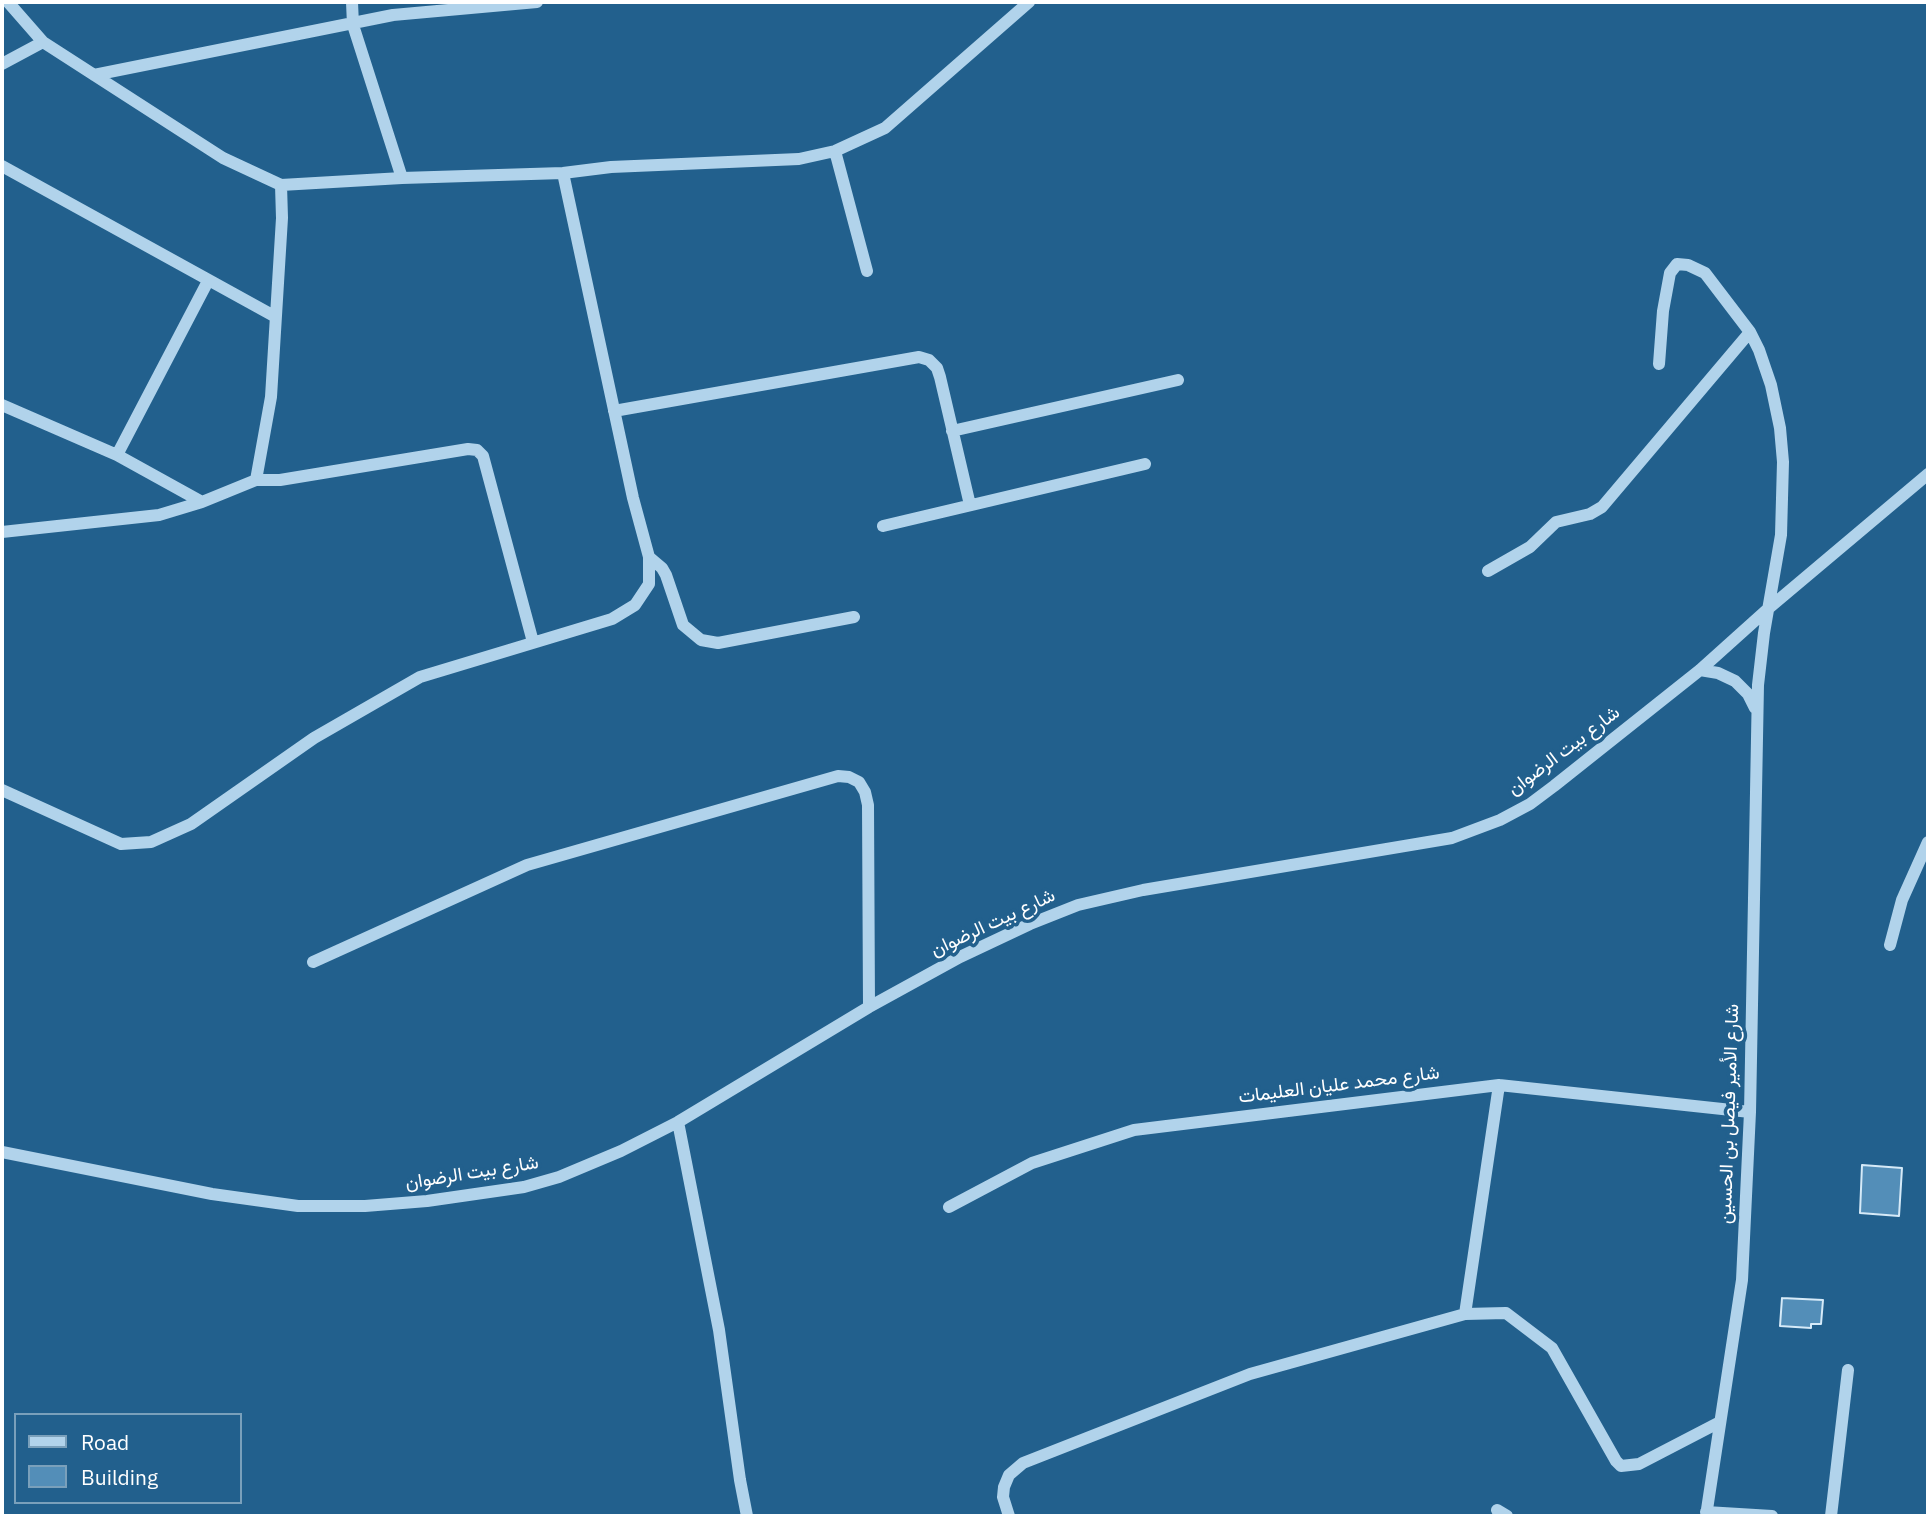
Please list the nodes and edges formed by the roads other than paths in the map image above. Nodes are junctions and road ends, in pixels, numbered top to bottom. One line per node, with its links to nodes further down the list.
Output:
1 (8, 2): 6 (street)
2 (352, 2): 5 (street)
3 (537, 2): 5 (street)
4 (1029, 2): 9 (street)
5 (353, 25): 8 (street); 12 (street)
6 (43, 42): 7 (street); 8 (street)
7 (2, 64)
8 (94, 75): 13 (street)
9 (835, 151): 11 (street); 14 (street)
10 (2, 166): 15 (street)
11 (563, 173): 12 (street); 21 (street)
12 (402, 178): 13 (street)
13 (281, 185): 16 (street)
14 (867, 271)
15 (208, 281): 16 (street); 23 (street)
16 (275, 316): 26 (street)
17 (1750, 332): 18 (street, شارع الأمير فيصل بن الحسين); 32 (street); 33 (street, شارع الأمير فيصل بن الحسين)
18 (1659, 364)
19 (1178, 380): 22 (street)
20 (2, 405): 23 (street)
21 (614, 411): 22 (street); 31 (street)
22 (953, 430): 28 (street)
23 (117, 455): 27 (street)
24 (1145, 464): 28 (street)
25 (1928, 474): 33 (street, شارع بيت الرضوان)
26 (256, 480): 27 (street); 35 (street)
27 (202, 502): 30 (street)
28 (970, 505): 29 (street)
29 (883, 526)
30 (2, 532)
31 (649, 557): 34 (street); 35 (street)
32 (1488, 571)
33 (1769, 608): 36 (street, شارع بيت الرضوان); 37 (street, شارع الأمير فيصل بن الحسين)
34 (855, 617)
35 (533, 642): 38 (street)
36 (1700, 670): 37 (street); 42 (street, شارع بيت الرضوان)
37 (1757, 711): 44 (street, شارع الأمير فيصل بن الحسين)
38 (2, 790)
39 (1928, 842): 40 (street)
40 (1891, 945)
41 (313, 962): 42 (street)
42 (869, 1007): 45 (street, شارع بيت الرضوان)
43 (1499, 1085): 44 (street, شارع محمد عليان العليمات); 47 (street, شارع محمد عليان العليمات); 48 (street)
44 (1750, 1112): 50 (street, شارع الأمير فيصل بن الحسين)
45 (678, 1122): 46 (street, شارع بيت الرضوان); 52 (street)
46 (2, 1152)
47 (950, 1208)
48 (1465, 1314): 50 (street); 53 (street)
49 (1848, 1370): 55 (street)
50 (1718, 1423): 51 (street, شارع الأمير فيصل بن الحسين)
51 (1706, 1514): 54 (street)
52 (747, 1516)
53 (1009, 1516)
54 (1772, 1516)
55 (1831, 1516)

